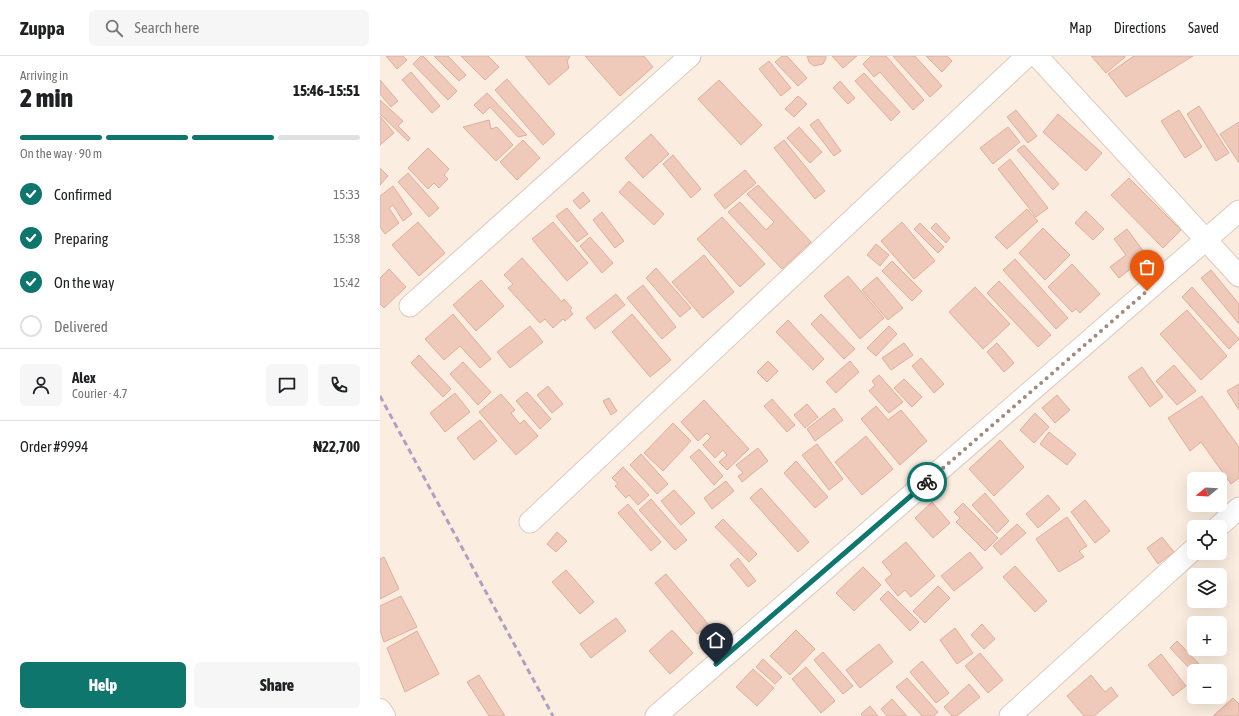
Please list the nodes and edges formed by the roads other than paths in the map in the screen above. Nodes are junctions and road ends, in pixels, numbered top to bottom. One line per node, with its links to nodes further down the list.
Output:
1 (690, 56): 7 (street)
2 (1027, 56): 10 (street)
3 (1037, 56): 5 (street)
4 (1239, 212): 5 (street)
5 (1207, 239): 6 (street); 14 (street)
6 (1239, 276)
7 (410, 306)
8 (1239, 508): 9 (street)
9 (1226, 520)
10 (530, 522)
11 (1187, 555): 15 (street)
12 (380, 710): 13 (street)
13 (384, 716)
14 (656, 716)
15 (1010, 716)

